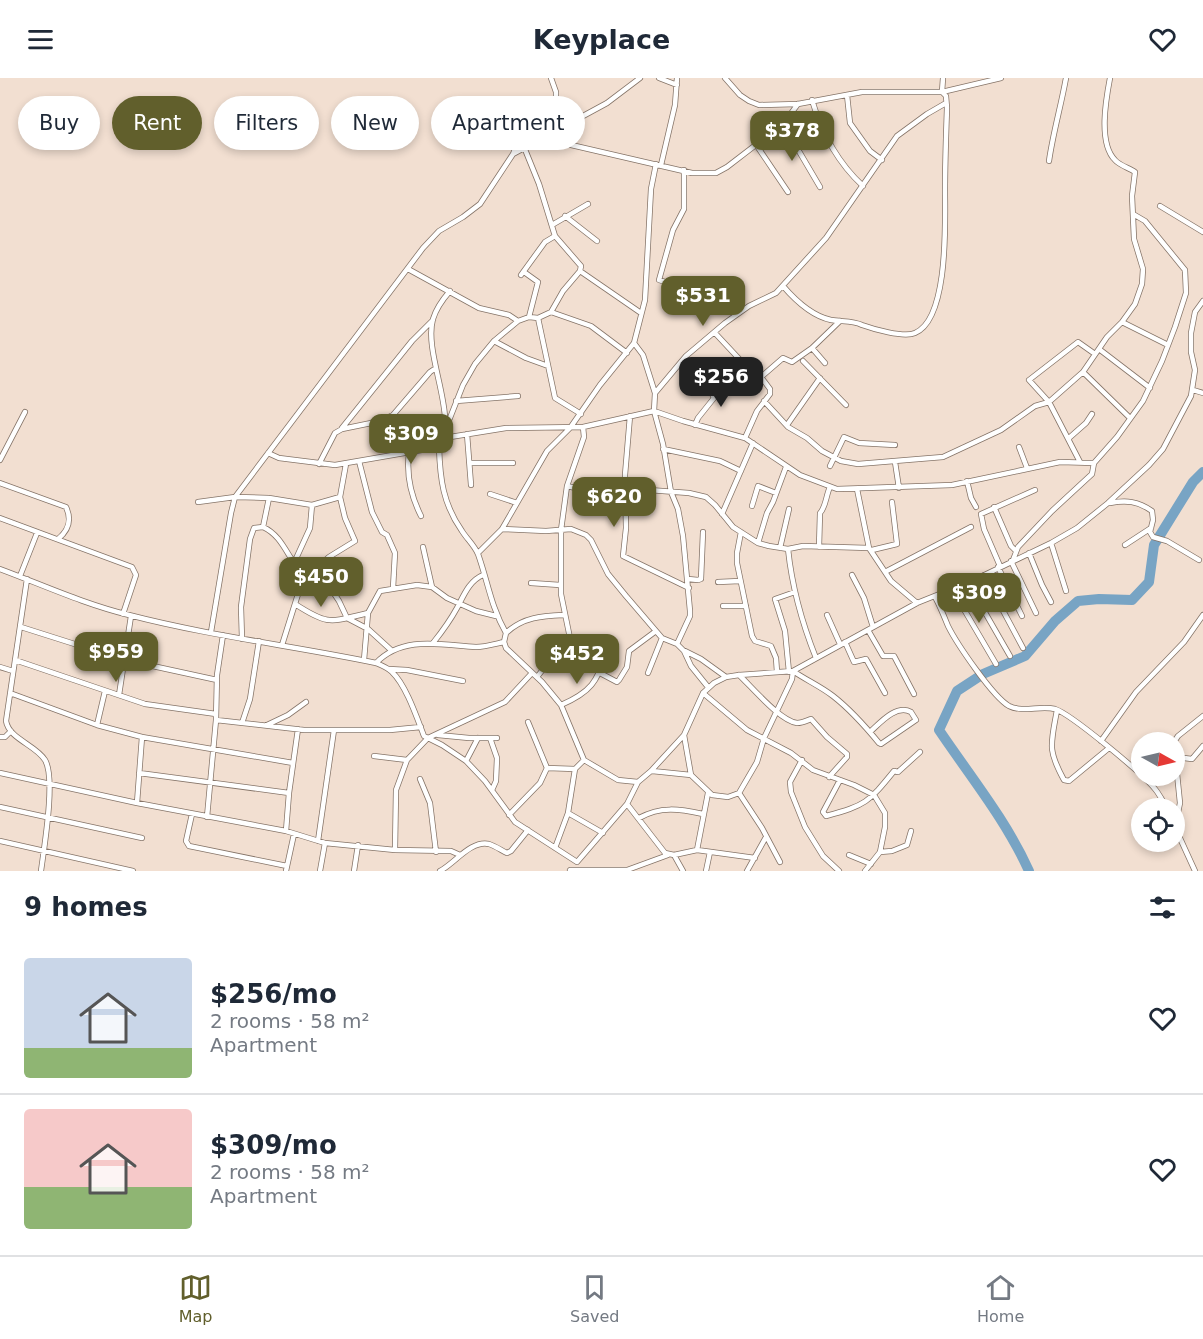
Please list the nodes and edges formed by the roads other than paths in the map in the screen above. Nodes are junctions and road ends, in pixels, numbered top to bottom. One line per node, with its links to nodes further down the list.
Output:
1 (551, 78): 22 (street)
2 (640, 78): 16 (street)
3 (659, 78): 10 (street)
4 (677, 78): 10 (street)
5 (724, 78): 15 (street)
6 (943, 78): 11 (street)
7 (1001, 78): 11 (street)
8 (1066, 78): 24 (street)
9 (1110, 78): 32 (street)
10 (677, 85): 25 (street)
11 (942, 92): 12 (street); 14 (street)
12 (847, 95): 13 (street); 23 (street)
13 (812, 100): 15 (street); 27 (street)
14 (946, 103): 23 (street); 52 (street)
15 (798, 104): 17 (street)
16 (585, 115)
17 (783, 124): 18 (street); 28 (street)
18 (757, 146): 26 (street); 29 (street)
19 (585, 148): 25 (street)
20 (519, 150): 22 (street)
21 (525, 150): 34 (street)
22 (513, 154): 38 (street)
23 (882, 160): 27 (street)
24 (1049, 160)
25 (659, 164): 26 (street); 40 (street)
26 (684, 170): 41 (street)
27 (863, 186): 42 (street)
28 (820, 187)
29 (788, 192)
30 (588, 204): 33 (street)
31 (1160, 206): 35 (street)
32 (1132, 214): 53 (street); 57 (street)
33 (566, 216): 34 (street); 37 (street)
34 (552, 225): 36 (street)
35 (1203, 232)
36 (555, 236): 39 (street); 48 (street)
37 (597, 241)
38 (408, 269): 43 (street); 100 (street)
39 (580, 272): 46 (street); 47 (street)
40 (646, 277): 41 (street); 47 (street)
41 (659, 280): 44 (street)
42 (783, 286): 52 (street); 54 (street)
43 (450, 291): 50 (street); 51 (street)
44 (695, 291)
45 (1202, 304): 71 (street)
46 (551, 312): 49 (street); 60 (street)
47 (641, 313): 56 (street)
48 (529, 317): 49 (street); 51 (street)
49 (538, 318): 64 (street)
50 (433, 320): 65 (street); 89 (street)
51 (518, 321): 55 (street)
52 (840, 321): 58 (street)
53 (1122, 322): 57 (street); 59 (street)
54 (715, 333): 67 (street); 72 (street)
55 (494, 340): 64 (street); 75 (street)
56 (634, 343): 60 (street); 72 (street)
57 (1168, 345): 69 (street)
58 (812, 348): 63 (street); 67 (street)
59 (1099, 349): 61 (street); 69 (street)
60 (627, 353): 81 (street)
61 (1095, 354): 66 (street); 77 (street)
62 (803, 361): 68 (street)
63 (825, 363)
64 (548, 366): 81 (street)
65 (436, 368): 89 (street); 90 (street)
66 (1083, 372): 77 (street); 84 (street)
67 (761, 377): 76 (street)
68 (820, 378): 78 (street); 86 (street)
69 (1150, 387): 84 (street)
70 (710, 390): 85 (street)
71 (1193, 390): 73 (street); 134 (street)
72 (655, 393): 79 (street)
73 (1203, 393)
74 (518, 396): 75 (street)
75 (456, 401): 90 (street)
76 (764, 401): 86 (street); 93 (street)
77 (1049, 402): 94 (street); 105 (street)
78 (846, 405)
79 (654, 411): 83 (street); 85 (street); 99 (street)
80 (25, 412): 103 (street)
81 (581, 414): 88 (street)
82 (1092, 414): 94 (street)
83 (630, 416): 87 (street); 120 (street)
84 (1130, 418): 107 (street)
85 (695, 425): 93 (street)
86 (787, 425): 102 (street)
87 (583, 427): 88 (street); 119 (street)
88 (570, 428): 91 (street); 132 (street)
89 (342, 429): 110 (street)
90 (445, 430): 92 (street)
91 (467, 434): 92 (street); 108 (street)
92 (444, 438): 97 (street)
93 (745, 438): 95 (street)
94 (1069, 438): 106 (street)
95 (753, 443): 113 (street); 115 (street)
96 (895, 445): 102 (street)
97 (439, 447): 101 (street); 162 (street)
98 (1019, 447): 114 (street)
99 (663, 449): 115 (street); 125 (street)
100 (268, 453): 110 (street); 128 (street)
101 (409, 453): 104 (street); 142 (street)
102 (833, 457): 105 (street); 112 (street)
103 (0, 460)
104 (359, 461): 111 (street); 183 (street)
105 (895, 462): 122 (street)
106 (1080, 462): 107 (street); 114 (street)
107 (1094, 462): 161 (street)
108 (471, 463): 109 (street); 118 (street)
109 (513, 463)
110 (319, 464): 111 (street)
111 (346, 464): 129 (street)
112 (830, 466)
113 (786, 467): 121 (street); 126 (street)
114 (1027, 468): 116 (street)
115 (741, 471): 141 (street)
116 (966, 482): 122 (street); 138 (street)
117 (0, 483): 152 (street)
118 (471, 485)
119 (567, 486): 136 (street); 148 (street)
120 (625, 486): 125 (street); 136 (street)
121 (830, 487): 123 (street); 157 (street)
122 (899, 488): 123 (street)
123 (857, 489): 160 (street)
124 (1035, 490): 139 (street)
125 (671, 492): 141 (street); 176 (street)
126 (776, 493): 137 (street); 153 (street)
127 (490, 494): 132 (street)
128 (236, 497): 130 (street); 131 (street); 209 (street)
129 (340, 497): 135 (street); 174 (street)
130 (269, 498): 135 (street); 144 (street)
131 (198, 502)
132 (517, 502): 147 (street)
133 (892, 502): 160 (street)
134 (1108, 503): 146 (street); 154 (street)
135 (312, 505): 166 (street)
136 (626, 505): 184 (street)
137 (752, 506)
138 (976, 507)
139 (994, 507): 161 (street); 167 (street)
140 (789, 509): 158 (street)
141 (722, 514): 150 (street)
142 (421, 516)
143 (0, 519): 151 (street)
144 (263, 527): 166 (street); 213 (street)
145 (971, 527): 169 (street)
146 (1151, 528): 155 (street); 165 (street)
147 (502, 529): 148 (street); 162 (street)
148 (561, 530): 181 (street); 208 (street)
149 (703, 532): 176 (street)
150 (741, 532): 153 (street); 177 (street)
151 (37, 533): 152 (street); 173 (street)
152 (58, 539): 196 (street)
153 (758, 543): 158 (street)
154 (1051, 543): 163 (street); 186 (street)
155 (1125, 545)
156 (423, 547): 182 (street)
157 (819, 547): 159 (street); 160 (street)
158 (780, 548): 159 (street)
159 (788, 549): 187 (street)
160 (871, 549): 169 (street)
161 (1016, 551): 164 (street)
162 (478, 553): 170 (street)
163 (1029, 553): 164 (street); 189 (street)
164 (1012, 560): 167 (street); 197 (street)
165 (1199, 560)
166 (294, 563): 174 (street)
167 (999, 566): 172 (street); 203 (street)
168 (0, 568): 173 (street)
169 (885, 572): 191 (street)
170 (483, 575): 190 (street); 202 (street)
171 (852, 575): 207 (street)
172 (984, 575): 178 (street); 221 (street)
173 (20, 576): 175 (street)
174 (307, 576): 192 (street); 204 (street)
175 (27, 579): 196 (street); 205 (street)
176 (688, 579): 184 (street)
177 (740, 581): 179 (street); 194 (street)
178 (972, 581): 185 (street); 224 (street)
179 (718, 582)
180 (531, 583): 181 (street)
181 (560, 585): 198 (street)
182 (432, 587): 183 (street); 190 (street)
183 (393, 588): 195 (street)
184 (689, 588): 219 (street)
185 (955, 588): 188 (street); 230 (street)
186 (1066, 591)
187 (795, 592): 225 (street); 234 (street)
188 (935, 597): 191 (street); 252 (street)
189 (1051, 602)
190 (459, 603): 202 (street); 216 (street)
191 (917, 603): 207 (street)
192 (295, 604): 204 (street); 220 (street)
193 (723, 606): 194 (street)
194 (746, 606): 235 (street)
195 (368, 613): 204 (street); 206 (street)
196 (123, 614): 201 (street)
197 (1036, 614)
198 (564, 615): 210 (street); 218 (street)
199 (827, 615): 217 (street)
200 (1203, 615): 275 (street)
201 (131, 616): 209 (street); 227 (street)
202 (495, 616): 210 (street)
203 (1022, 616)
204 (347, 618): 206 (street)
205 (21, 627): 226 (street); 227 (street)
206 (368, 629): 222 (street); 228 (street)
207 (870, 629): 217 (street); 248 (street)
208 (656, 631): 212 (street); 236 (street)
209 (211, 632): 211 (street)
210 (506, 633): 215 (street)
211 (223, 635): 213 (street); 241 (street)
212 (662, 638): 219 (street); 237 (street)
213 (242, 639): 214 (street)
214 (259, 641): 220 (street); 257 (street)
215 (504, 642): 216 (street); 238 (street)
216 (433, 643): 222 (street)
217 (842, 643): 225 (street); 247 (street)
218 (571, 644): 236 (street); 238 (street)
219 (677, 644): 223 (street)
220 (282, 645): 228 (street)
221 (1023, 648)
222 (392, 650): 229 (street)
223 (684, 651): 240 (street); 243 (street)
224 (1010, 656)
225 (816, 658): 234 (street)
226 (15, 660): 233 (street); 244 (street)
227 (125, 660): 241 (street); 249 (street)
228 (364, 660): 229 (street)
229 (376, 663): 232 (street)
230 (996, 664)
231 (0, 667): 233 (street)
232 (387, 668): 242 (street); 260 (street)
233 (13, 671): 245 (street)
234 (791, 671): 235 (street); 253 (street); 264 (street)
235 (777, 672): 239 (street)
236 (600, 673): 251 (street)
237 (648, 673)
238 (535, 675): 251 (street); 266 (street)
239 (739, 675): 240 (street); 253 (street)
240 (726, 677): 243 (street)
241 (217, 680): 255 (street)
242 (463, 681)
243 (708, 687): 246 (street)
244 (105, 691): 249 (street); 258 (street)
245 (10, 693): 258 (street); 263 (street)
246 (703, 693): 267 (street); 274 (street)
247 (885, 693)
248 (914, 694)
249 (119, 695): 255 (street)
250 (306, 702): 259 (street)
251 (561, 705): 283 (street)
252 (1057, 710): 275 (street); 277 (street)
253 (777, 711): 274 (street); 293 (street)
254 (1203, 716): 265 (street)
255 (216, 717): 257 (street); 278 (street)
256 (528, 722): 287 (street)
257 (242, 723): 259 (street)
258 (97, 725): 269 (street)
259 (264, 726): 261 (street)
260 (421, 727): 262 (street); 270 (street)
261 (298, 729): 262 (street); 286 (street)
262 (334, 730): 323 (street)
263 (11, 731): 268 (street); 297 (street)
264 (870, 732): 264 (street)
265 (1183, 732)
266 (435, 735): 270 (street); 271 (street)
267 (684, 735): 289 (street); 292 (street)
268 (0, 737)
269 (142, 737): 278 (street); 291 (street)
270 (428, 738): 282 (street); 285 (street)
271 (478, 738): 272 (street); 285 (street)
272 (490, 738): 273 (street); 299 (street)
273 (497, 738)
274 (764, 738): 284 (street); 301 (street)
275 (1101, 741): 277 (street)
276 (1203, 747): 281 (street)
277 (1109, 748): 304 (street)
278 (213, 751): 286 (street); 298 (street)
279 (920, 752): 303 (street)
280 (374, 756): 282 (street)
281 (1185, 758)
282 (407, 760): 328 (street)
283 (584, 760): 288 (street); 296 (street)
284 (802, 760): 293 (street); 354 (street)
285 (466, 761): 299 (street)
286 (293, 763): 302 (street)
287 (547, 768): 288 (street); 311 (street)
288 (575, 769): 308 (street)
289 (651, 771): 292 (street); 296 (street)
290 (0, 772): 297 (street)
291 (139, 774): 298 (street); 305 (street)
292 (691, 775): 300 (street)
293 (829, 777): 295 (street)
294 (420, 779): 331 (street)
295 (840, 780): 303 (street); 303 (street)
296 (638, 782): 306 (street)
297 (50, 784): 305 (street); 312 (street)
298 (210, 784): 302 (street); 313 (street)
299 (492, 790): 311 (street)
300 (708, 793): 301 (street); 310 (street)
301 (740, 793): 320 (street)
302 (289, 794): 316 (street)
303 (874, 795): 333 (street)
304 (1161, 798)
305 (137, 803): 309 (street)
306 (627, 804): 314 (street); 318 (street)
307 (0, 807): 312 (street)
308 (568, 813): 318 (street); 326 (street)
309 (192, 814): 313 (street); 342 (street)
310 (703, 814): 314 (street); 329 (street)
311 (509, 815): 315 (street)
312 (47, 817): 321 (street); 330 (street)
313 (207, 818): 316 (street)
314 (639, 818): 335 (street)
315 (528, 830): 326 (street); 334 (street)
316 (286, 831): 319 (street)
317 (910, 831): 333 (street)
318 (603, 832): 338 (street)
319 (294, 834): 323 (street); 342 (street)
320 (766, 837): 337 (street); 339 (street)
321 (141, 838)
322 (0, 841): 330 (street)
323 (318, 841): 324 (street)
324 (326, 843): 325 (street); 347 (street)
325 (358, 845): 328 (street); 348 (street)
326 (555, 848): 338 (street)
327 (1185, 849): 344 (street)
328 (395, 850): 331 (street)
329 (697, 850): 332 (street); 335 (street)
330 (44, 852): 345 (street); 346 (street)
331 (436, 852): 334 (street)
332 (710, 852): 337 (street); 352 (street)
333 (879, 852): 340 (street)
334 (460, 855): 343 (street)
335 (671, 855): 350 (street); 351 (street)
336 (849, 855): 340 (street)
337 (754, 858): 353 (street)
338 (577, 862): 350 (street)
339 (780, 862)
340 (871, 864): 355 (street)
341 (1203, 867): 344 (street)
342 (287, 868)
343 (448, 869): 349 (street)
344 (1194, 870)
345 (41, 871)
346 (133, 871)
347 (320, 871)
348 (354, 871)
349 (440, 871)
350 (570, 871)
351 (683, 871)
352 (706, 871)
353 (747, 871)
354 (838, 871)
355 (865, 871)

